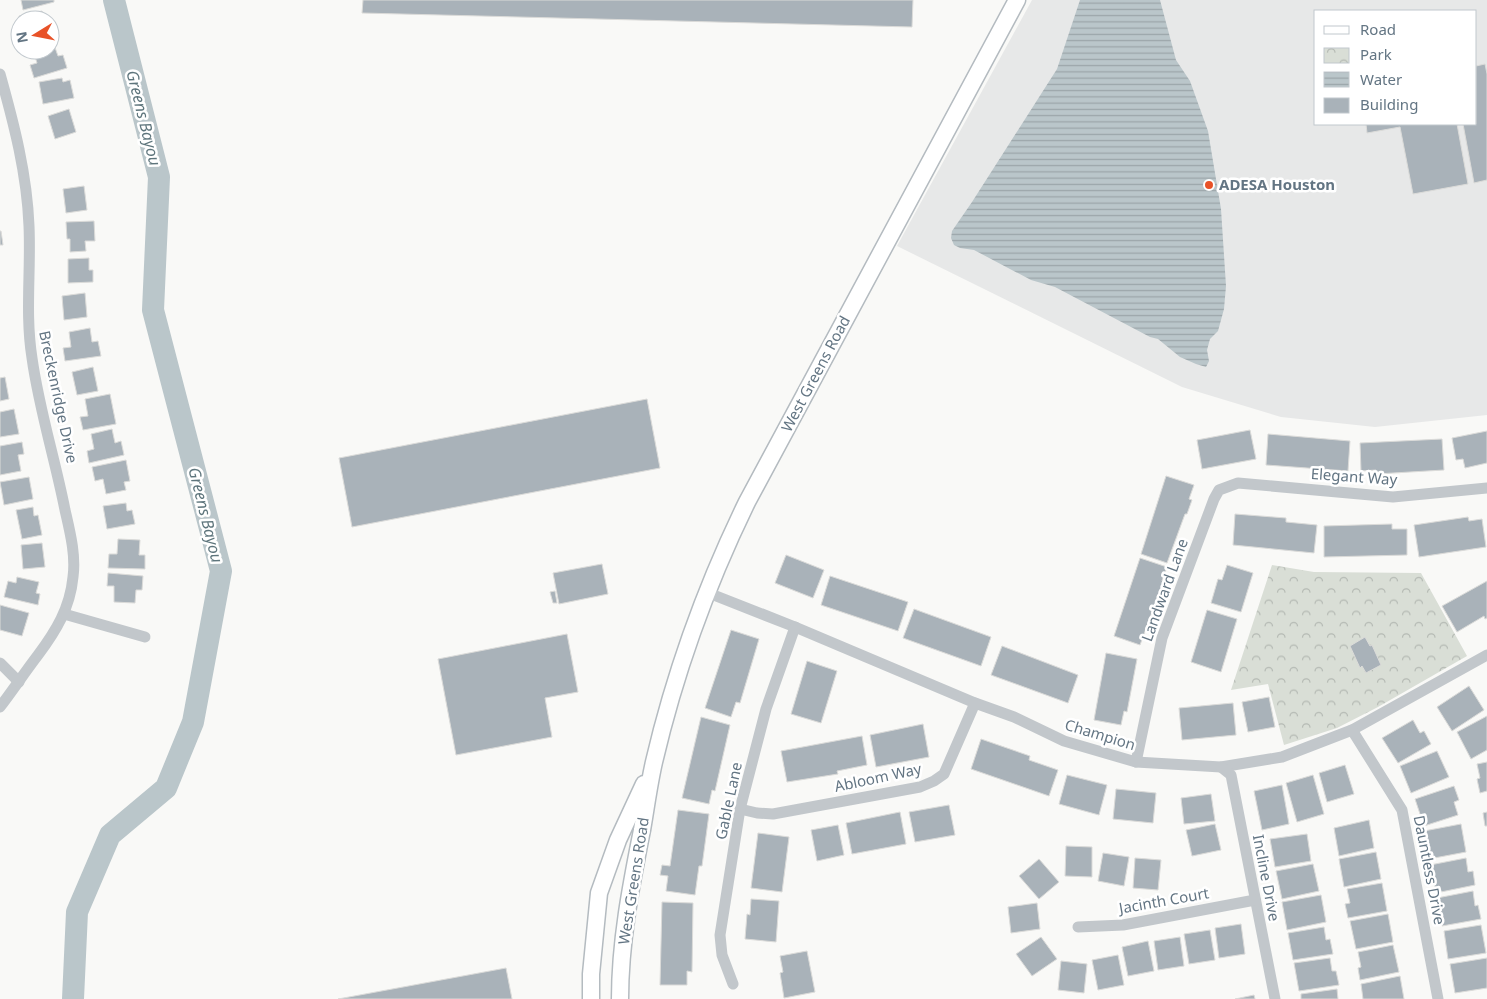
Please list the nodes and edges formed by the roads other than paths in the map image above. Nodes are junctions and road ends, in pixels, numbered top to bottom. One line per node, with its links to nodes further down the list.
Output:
1 (1017, 0): 5 (main road, West Greens Road)
2 (0, 74): 6 (street, Breckenridge Drive)
3 (1487, 488): 4 (street, Elegant Way)
4 (1219, 490): 15 (street, Landward Lane)
5 (706, 592): 7 (street, Champion); 16 (main road, West Greens Road)
6 (64, 614): 8 (street); 11 (street, Breckenridge Drive)
7 (795, 627): 12 (street, Champion); 18 (street, Gable Lane)
8 (145, 637)
9 (1485, 661): 14 (street, Champion)
10 (0, 662): 11 (street)
11 (19, 682): 13 (street, Breckenridge Drive)
12 (975, 703): 15 (street, Champion); 18 (street, Abloom Way)
13 (0, 707)
14 (1352, 730): 17 (street, Champion); 25 (street, Dauntless Drive)
15 (1136, 762): 17 (street, Champion)
16 (653, 764): 22 (main road, West Greens Road); 23 (main road, West Greens Road)
17 (1221, 767): 19 (street, Incline Drive)
18 (740, 808): 21 (street, Gable Lane)
19 (1255, 900): 20 (street, Jacinth Court); 24 (street, Incline Drive)
20 (1078, 926)
21 (733, 984)
22 (591, 999)
23 (620, 999)
24 (1275, 999)
25 (1438, 999)

